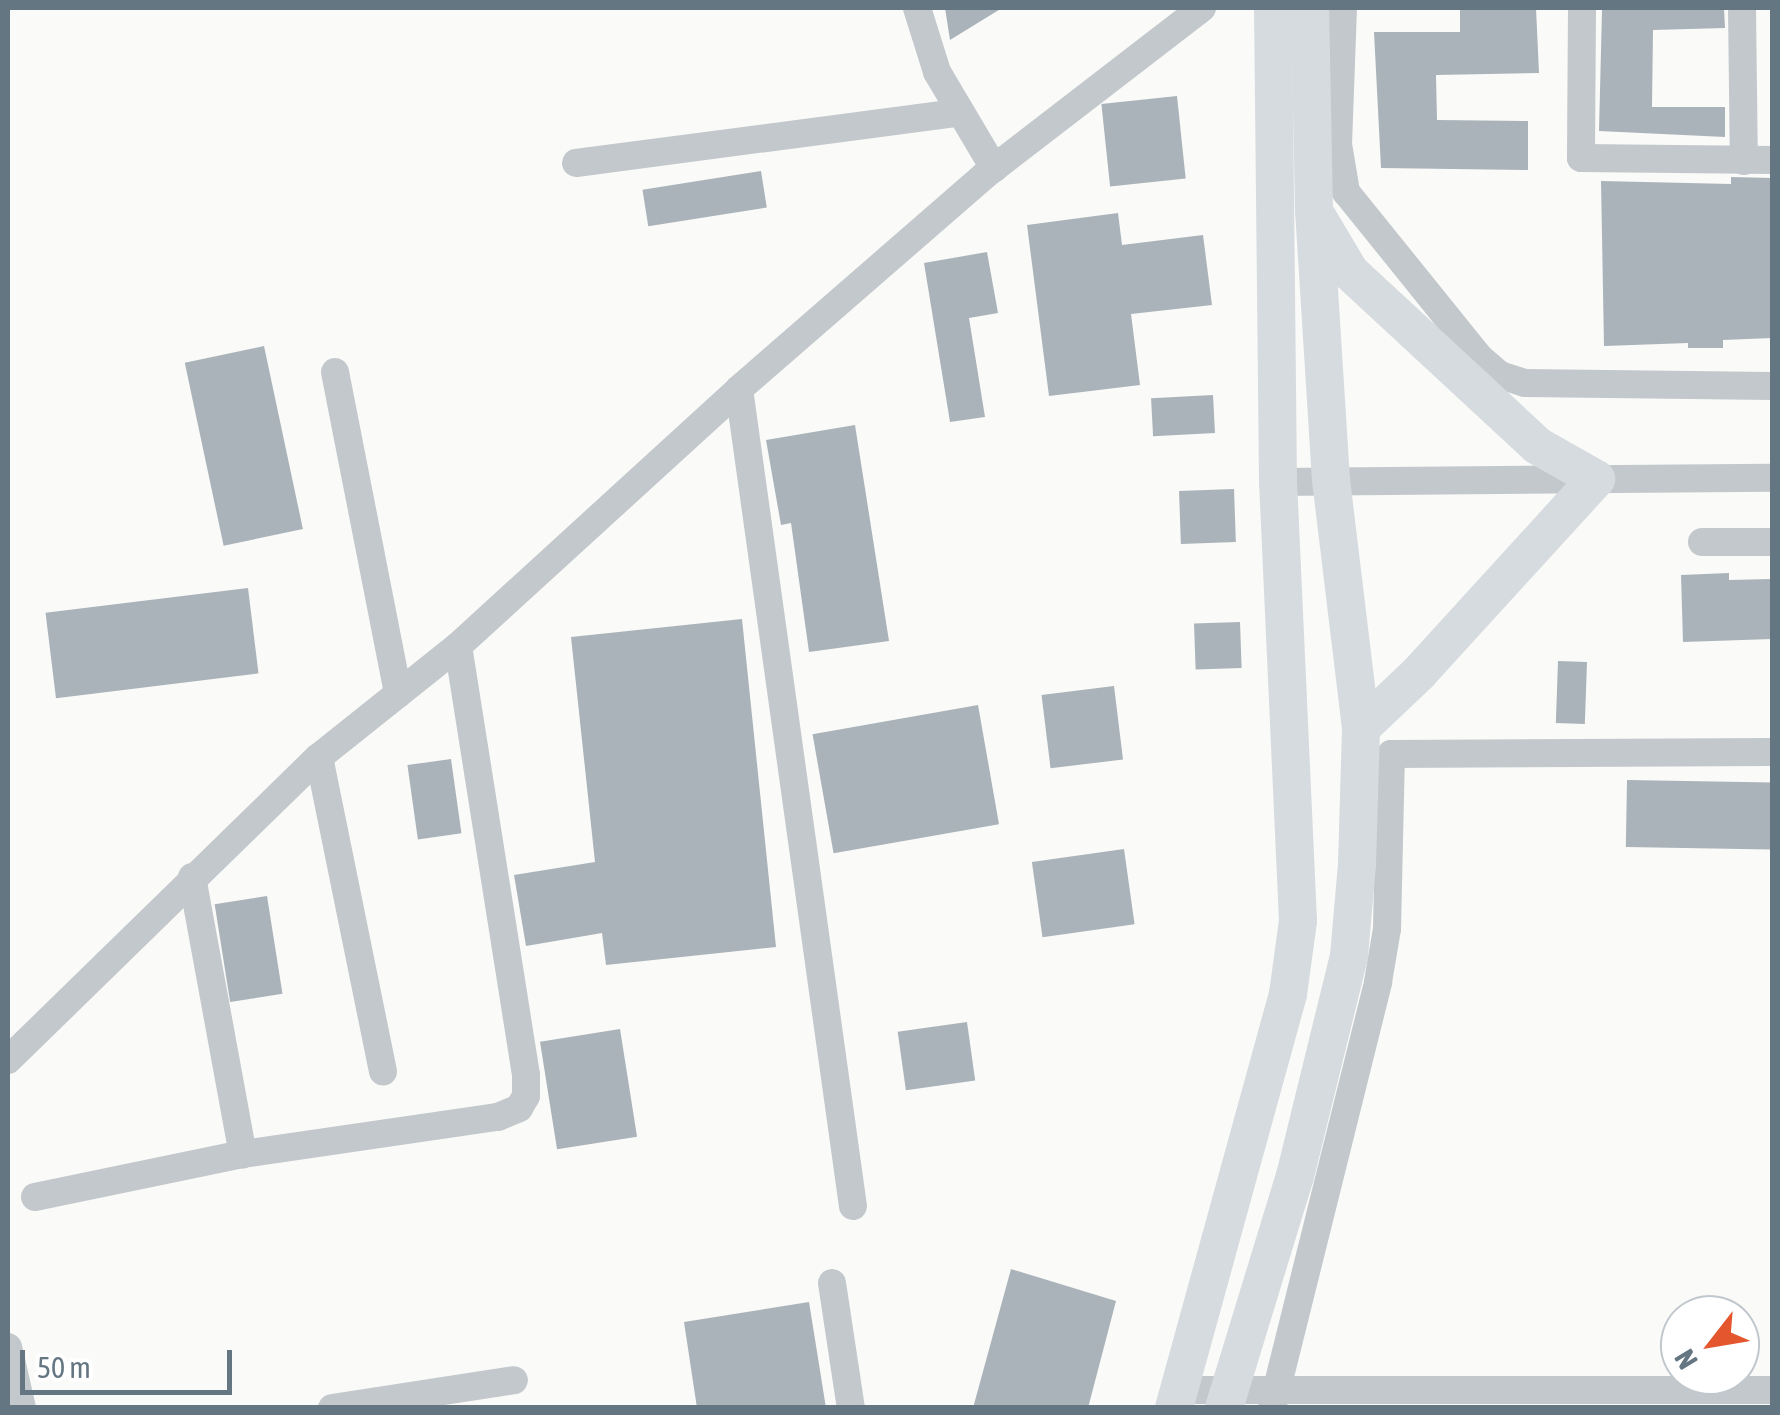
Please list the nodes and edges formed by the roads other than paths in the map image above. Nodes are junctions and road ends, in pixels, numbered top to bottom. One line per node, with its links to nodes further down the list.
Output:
1 (917, 8): 8 (street)
2 (1202, 8): 12 (street)
3 (1274, 8): 20 (main road)
4 (1310, 8): 13 (main road)
5 (1342, 8): 15 (street)
6 (1582, 8): 10 (street)
7 (1742, 8): 10 (street)
8 (961, 112): 11 (street); 12 (street)
9 (1772, 160): 10 (street)
10 (1744, 161)
11 (576, 163)
12 (994, 168): 16 (street)
13 (1314, 211): 18 (main road); 19 (main road)
14 (335, 372): 24 (street)
15 (1772, 386)
16 (739, 388): 23 (street); 33 (street)
17 (1772, 478): 18 (street)
18 (1596, 479): 19 (street); 25 (main road)
19 (1332, 480): 20 (street); 25 (main road)
20 (1278, 482): 40 (main road)
21 (1702, 542): 22 (street)
22 (1772, 542)
23 (458, 646): 24 (street); 31 (street)
24 (398, 694): 27 (street)
25 (1361, 728): 39 (main road)
26 (1772, 752): 38 (street)
27 (319, 757): 28 (street); 30 (street)
28 (192, 877): 29 (street); 31 (street)
29 (8, 1060)
30 (383, 1072)
31 (242, 1154): 32 (street)
32 (35, 1197)
33 (853, 1206)
34 (832, 1284): 44 (street)
35 (8, 1347): 42 (street)
36 (514, 1380): 43 (street)
37 (1772, 1390): 41 (street)
38 (1276, 1397): 39 (street); 41 (street)
39 (1227, 1398): 40 (street)
40 (1177, 1399)
41 (1675, 1399)
42 (22, 1408)
43 (332, 1408)
44 (851, 1408)

